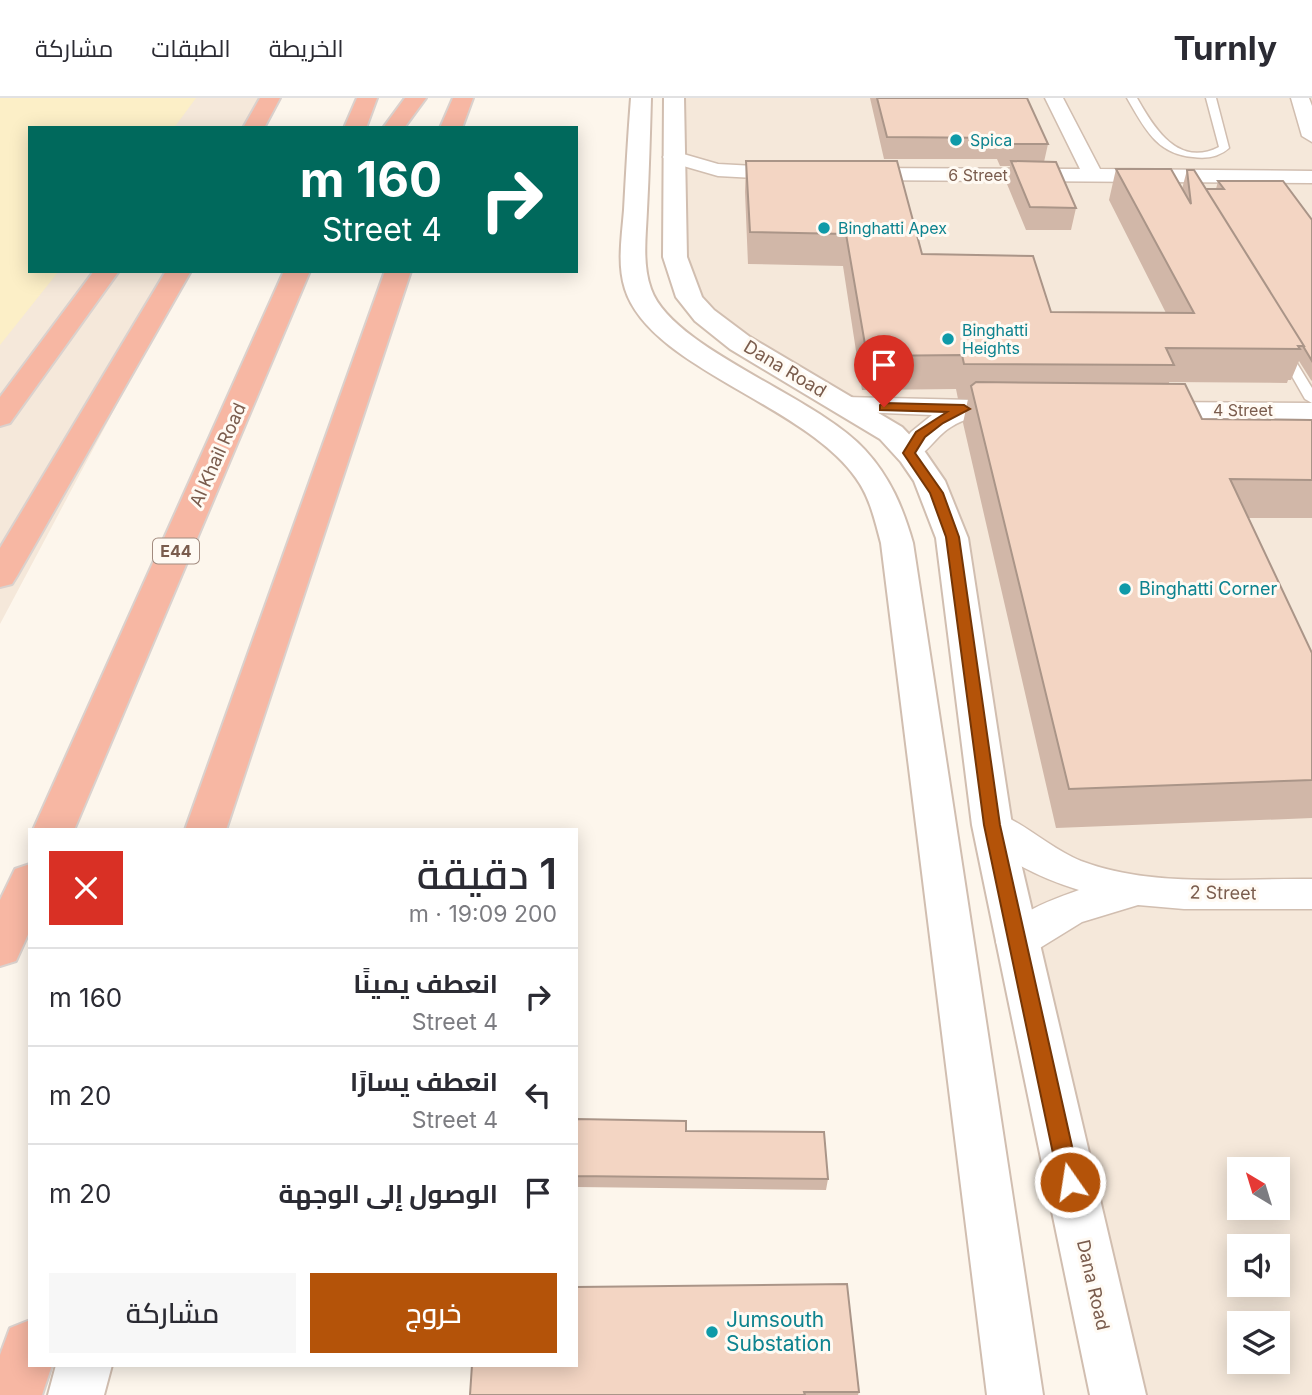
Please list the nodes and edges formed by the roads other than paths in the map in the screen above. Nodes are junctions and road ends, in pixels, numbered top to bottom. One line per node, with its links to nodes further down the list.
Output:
1 (270, 98): 11 (highway)
2 (368, 98): 12 (highway)
3 (416, 98): 13 (highway)
4 (463, 98): 14 (highway)
5 (642, 98): 48 (street, Dana Road)
6 (674, 98): 16 (street, Dana Road)
7 (1054, 98): 20 (street)
8 (1132, 98): 9 (lane)
9 (1211, 98)
10 (1300, 98): 15 (street)
11 (254, 126)
12 (356, 126)
13 (395, 126)
14 (452, 126)
15 (1312, 136)
16 (673, 172): 17 (street); 17 (street); 28 (street, Dana Road)
17 (727, 173): 18 (street)
18 (809, 174)
19 (836, 174): 20 (street, 6 Street)
20 (1093, 175): 21 (street, 6 Street)
21 (1312, 177)
22 (106, 273): 33 (highway)
23 (178, 273): 35 (highway)
24 (296, 273): 37 (highway, Al Khail Road / E44)
25 (397, 273): 38 (highway)
26 (1277, 340): 27 (lane)
27 (1312, 398)
28 (844, 405): 29 (street); 34 (street, Dana Road)
29 (964, 409): 30 (street); 34 (street)
30 (1033, 409)
31 (1131, 410): 32 (street, 4 Street)
32 (1312, 411)
33 (0, 417)
34 (909, 453): 36 (street, Dana Road)
35 (0, 576)
36 (992, 825): 40 (street, 2 Street); 42 (street, Dana Road)
37 (54, 828)
38 (206, 828)
39 (28, 885): 43 (highway)
40 (1134, 892): 41 (street, 2 Street); 42 (street, 2 Street)
41 (1312, 894)
42 (1016, 942): 49 (street, Dana Road)
43 (0, 948)
44 (28, 1354): 46 (highway)
45 (83, 1367): 47 (street)
46 (14, 1395)
47 (76, 1395)
48 (1015, 1395)
49 (1118, 1395)

